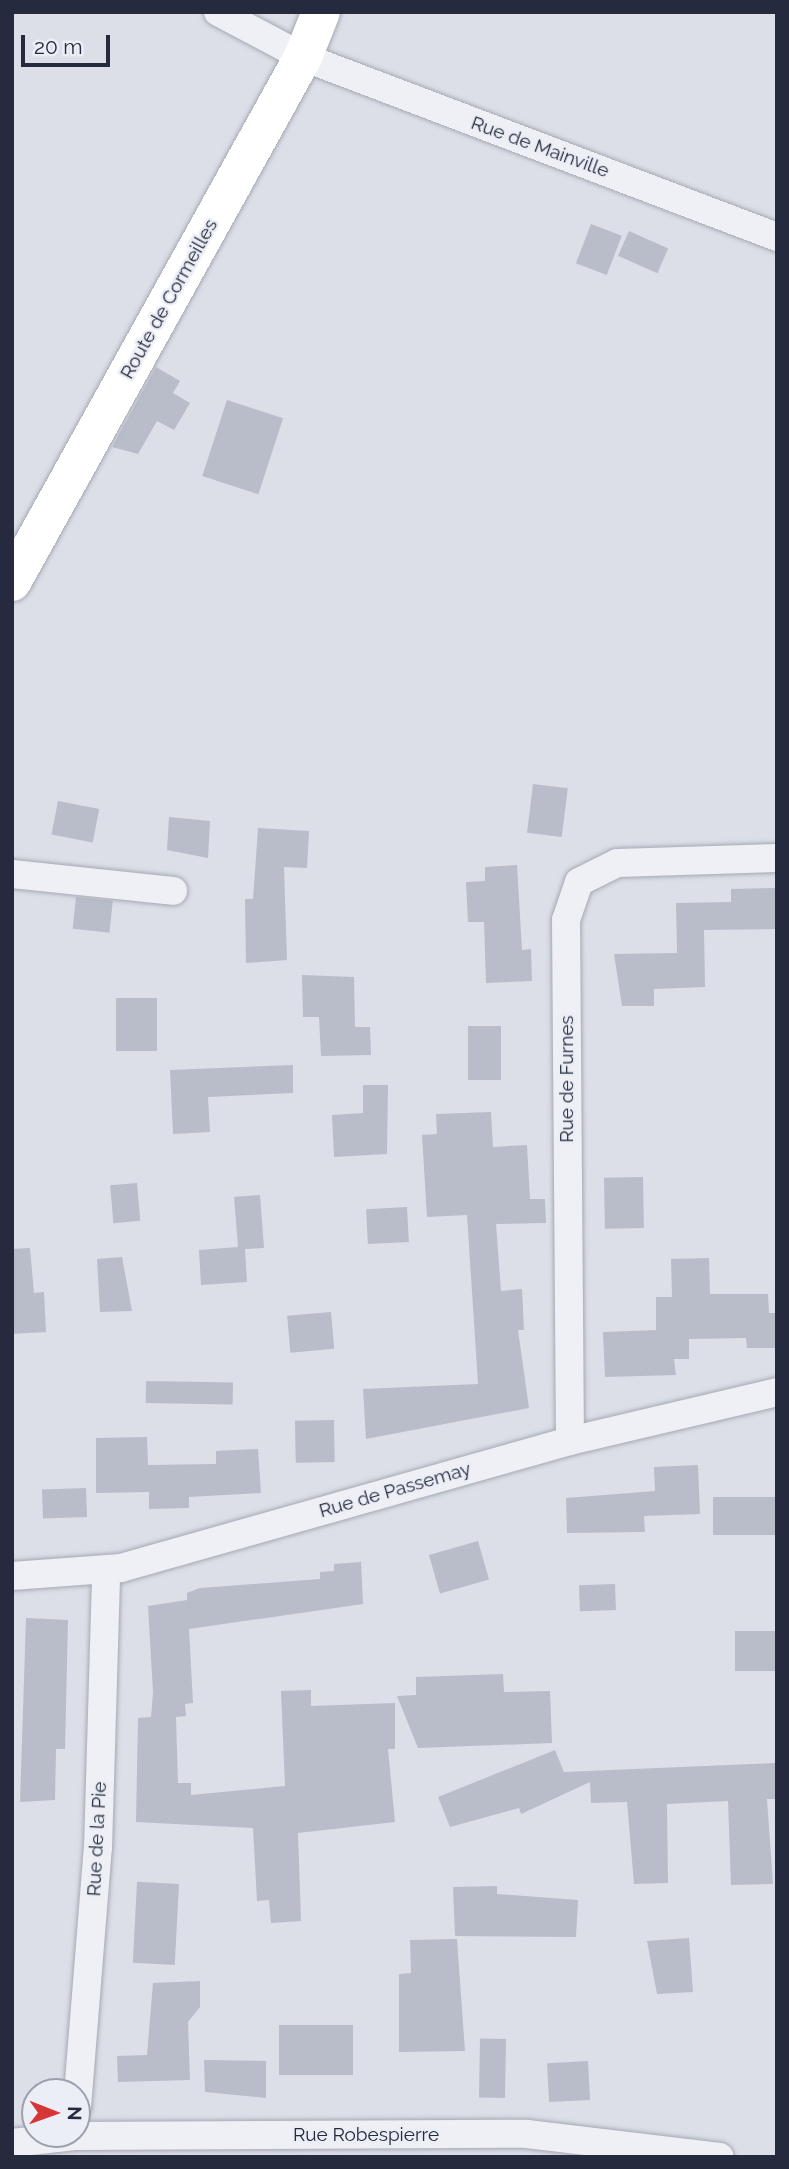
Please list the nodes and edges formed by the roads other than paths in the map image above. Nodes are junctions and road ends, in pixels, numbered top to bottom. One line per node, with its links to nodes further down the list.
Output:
1 (218, 12): 3 (street, Rue de Mainville)
2 (321, 12): 3 (main road, Route de Cormeilles)
3 (303, 57): 4 (street, Rue de Mainville); 5 (main road, Route de Cormeilles)
4 (777, 237)
5 (12, 582)
6 (777, 858): 10 (street, Rue de Furnes)
7 (12, 874): 8 (street)
8 (173, 891)
9 (777, 1392): 10 (street, Rue de Passemay)
10 (570, 1441): 11 (street, Rue de Passemay)
11 (106, 1571): 12 (street, Rue de Passemay); 13 (street, Rue de la Pie)
12 (12, 1576)
13 (79, 2078)
14 (91, 2136): 15 (street, Rue Robespierre)
15 (292, 2146): 16 (street, Rue Robespierre)
16 (573, 2147): 17 (street, Rue Robespierre)
17 (720, 2157)

